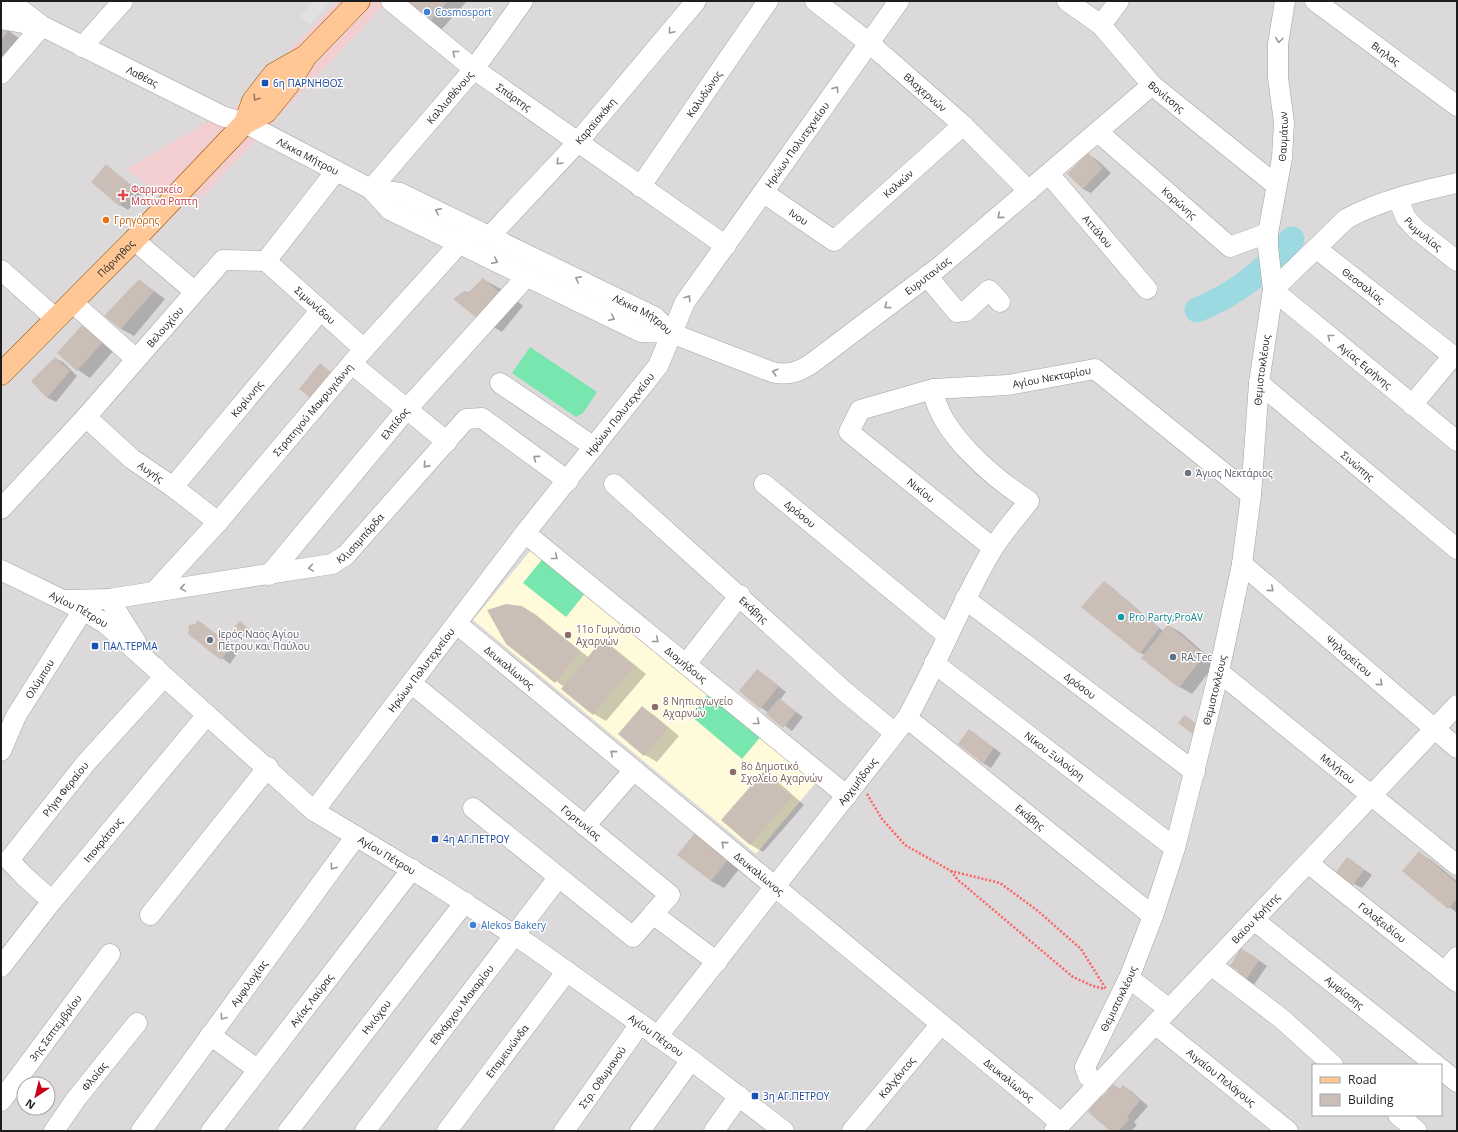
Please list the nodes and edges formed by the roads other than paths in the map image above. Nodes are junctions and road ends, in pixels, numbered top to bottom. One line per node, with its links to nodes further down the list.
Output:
1 (10, 1): 16 (street, Λαθέας)
2 (123, 1): 18 (street)
3 (359, 1): 23 (main road, Πάρνηθος)
4 (391, 1): 19 (street, Σπάρτης, one-way to 4)
5 (523, 1): 19 (street, Καλλισθένους)
6 (696, 1): 26 (street, Καραϊσκάκη, one-way to 26)
7 (768, 1): 31 (street, Καλυδώνος)
8 (815, 1): 17 (street, Βλαχερνών)
9 (899, 1): 17 (street, Ηρώων Πολυτεχνείου)
10 (1067, 1): 15 (street, Βονίτσης)
11 (1119, 1): 15 (street)
12 (1285, 1): 30 (street, Θαυμάτων, one-way to 30)
13 (1315, 1): 22 (street, Βιηλας)
14 (1, 16): 16 (street, Λαθέας)
15 (1102, 25): 21 (street, Βονίτσης)
16 (42, 26): 18 (street, Λαθέας); 20 (street)
17 (868, 42): 24 (street, Βλαχερνών); 34 (street, Ηρώων Πολυτεχνείου, one-way to 17)
18 (82, 47): 23 (street, Λαθέας)
19 (474, 69): 26 (street, Σπάρτης); 32 (street, Καλλισθένους)
20 (1, 74)
21 (1152, 85): 25 (street, Ευρυτανίας); 30 (street, Βονίτσης)
22 (1457, 106)
23 (245, 123): 27 (street, Λέκκα Μήτρου); 37 (main road, Πάρνηθος)
24 (962, 125): 33 (street, Βλαχερνών); 39 (street, Καλκών)
25 (1098, 132): 28 (street, Ευρυτανίας); 38 (street, Κορώνης)
26 (577, 142): 31 (street, Σπάρτης); 36 (street, Καραϊσκάκη, one-way to 36)
27 (336, 171): 32 (street, Λέκκα Μήτρου); 43 (street)
28 (1049, 174): 33 (street, Ευρυτανίας); 49 (street, Αττάλου)
29 (1457, 183): 35 (street)
30 (1276, 185): 38 (street, Θαυμάτων)
31 (640, 187): 41 (street, Σπάρτης)
32 (371, 189): 36 (street, Λέκκα Μήτρου, one-way to 32); 40 (street, Λέκκα Μήτρου)
33 (1029, 191): 47 (street, Ευρυτανίας, one-way to 47)
34 (764, 193): 39 (street, Ινου); 41 (street, Ηρώων Πολυτεχνείου)
35 (1398, 199): 42 (street); 44 (street, Ρωμυλίας)
36 (481, 232): 40 (street, Στρατηγού Μακρυγιάννη); 55 (street, Λέκκα Μήτρου, one-way to 36)
37 (134, 240): 50 (street); 51 (main road, Πάρνηθος)
38 (1268, 240): 48 (street, Θαυμάτων)
39 (834, 241)
40 (460, 244): 46 (street, Λέκκα Μήτρου, one-way to 46); 56 (street, Στρατηγού Μακρυγιάννη)
41 (726, 246): 55 (street, Ηρώων Πολυτεχνείου, one-way to 41)
42 (1317, 249): 48 (street); 57 (street, Θεσσαλίας)
43 (266, 261): 50 (street, Βελουχίου); 53 (street, Σιμωνίδου)
44 (1457, 261)
45 (1, 270): 54 (street)
46 (527, 276): 55 (street, Λέκκα Μήτρου, one-way to 55); 64 (street, Ελπίδος)
47 (927, 276): 52 (street); 55 (street, Ευρυτανίας, one-way to 55)
48 (1272, 281): 61 (street, Θεμιστοκλέους); 63 (street, Αγίας Ειρήνης, one-way to 48)
49 (1147, 289)
50 (194, 291): 58 (street, Βελουχίου)
51 (72, 302): 54 (main road, Πάρνηθος); 58 (street)
52 (1000, 302)
53 (320, 311): 56 (street, Σιμωνίδου); 73 (street, Κορίννης)
54 (56, 319): 59 (main road, Πάρνηθος)
55 (671, 333): 69 (street, Ηρώων Πολυτεχνείου)
56 (358, 356): 64 (street, Σιμωνίδου); 76 (street, Στρατηγού Μακρυγιάννη)
57 (1455, 358): 63 (street)
58 (136, 359): 65 (street, Βελουχίου)
59 (1, 374)
60 (500, 383): 69 (street)
61 (1259, 383): 74 (street, Θεμιστοκλέους); 79 (street, Σινώπης)
62 (933, 390): 66 (street, Αγίου Νεκταρίου); 74 (street, Αγίου Νεκταρίου); 78 (street, Αρχιμήδους)
63 (1412, 405): 67 (street, Αγίας Ειρήνης)
64 (406, 410): 68 (street, Σιμωνίδου); 82 (street, Ελπίδος)
65 (86, 417): 73 (street, Αυγής); 75 (street, Βελουχίου)
66 (849, 432): 78 (street, Νικίου)
67 (1457, 441)
68 (446, 442): 70 (street, Κλισαμπάρδα, one-way to 68); 82 (street, Κλισαμπάρδα, one-way to 82)
69 (594, 447): 70 (street, Ηρώων Πολυτεχνείου)
70 (568, 481): 77 (street, Ηρώων Πολυτεχνείου)
71 (614, 484): 85 (street, Εκάβης)
72 (764, 484): 90 (street, Δρόσου)
73 (173, 487): 76 (street, Αυγής)
74 (1251, 495): 80 (street, Θεμιστοκλέους)
75 (1, 509)
76 (218, 522): 84 (street, Στρατηγού Μακρυγιάννη)
77 (525, 533): 89 (street, Ηρώων Πολυτεχνείου); 91 (street, Διομήδους, one-way to 91)
78 (993, 548): 87 (street, Αρχιμήδους)
79 (1457, 550)
80 (1242, 564): 93 (street, Θεμιστοκλέους); 99 (street, Ψηλορείτου, one-way to 99)
81 (1, 570): 83 (street, Αγίου Πέτρου)
82 (269, 575): 84 (street, Κλισαμπάρδα, one-way to 84)
83 (46, 592): 86 (street, Κλισαμπάρδα); 88 (street, Αγίου Πέτρου)
84 (154, 592): 86 (street, Κλισαμπάρδα)
85 (740, 595): 91 (street); 98 (street, Εκάβης)
86 (109, 599): 94 (street)
87 (965, 599): 90 (street, Αρχιμήδους); 104 (street, Δρόσου)
88 (83, 610): 94 (street, Αγίου Πέτρου); 101 (street, Ολύμπου)
89 (457, 624): 95 (street, Ηρώων Πολυτεχνείου); 103 (street, Δευκαλίωνος, one-way to 89)
90 (948, 636): 92 (street, Αρχιμήδους)
91 (686, 664): 105 (street, Διομήδους, one-way to 105)
92 (934, 664): 98 (street, Αρχιμήδους); 111 (street, Νίκου Ξυλούρη)
93 (1219, 672): 104 (street, Θεμιστοκλέους); 106 (street, Μιλήτου)
94 (164, 677): 97 (street, Αγίου Πέτρου); 117 (street, Ρήγα Φεραίου)
95 (411, 683): 108 (street, Ηρώων Πολυτεχνείου); 109 (street, Γορτυνίας)
96 (1457, 705): 99 (street, Βαϊου Κρήτης)
97 (207, 715): 102 (street, Αγίου Πέτρου); 117 (street, Ιποκράτους)
98 (901, 726): 105 (street, Αρχιμήδους); 121 (street, Εκάβης)
99 (1434, 729): 100 (street, Ψηλορείτου); 106 (street, Βαϊου Κρήτης)
100 (1457, 748)
101 (1, 751)
102 (268, 767): 108 (street, Αγίου Πέτρου); 119 (street)
103 (634, 770): 109 (street); 116 (street, Δευκαλίωνος, one-way to 103)
104 (1195, 772): 111 (street, Θεμιστοκλέους)
105 (852, 790): 116 (street, Αρχιμήδους)
106 (1372, 796): 112 (street, Βαϊου Κρήτης); 113 (street, Μιλήτου)
107 (473, 808): 115 (street)
108 (314, 810): 110 (street, Αγίου Πέτρου)
109 (584, 826): 120 (street, Γορτυνίας)
110 (356, 836): 114 (street, Αγίου Πέτρου); 137 (street, Αμφιλοχίας, one-way to 137)
111 (1175, 848): 121 (street, Θεμιστοκλέους)
112 (1308, 863): 122 (street, Βαϊου Κρήτης); 130 (street, Γαλαξειδίου)
113 (1457, 865)
114 (412, 869): 118 (street, Αγίου Πέτρου); 142 (street, Αγίας Λαύρας)
115 (558, 878): 120 (street); 123 (street, Εθνάρχου Μακαρίου)
116 (775, 887): 126 (street, Αρχιμήδους); 135 (street, Δευκαλίωνος)
117 (52, 901): 128 (street, Ιποκράτους)
118 (465, 902): 123 (street, Αγίου Πέτρου); 153 (street, Ηνιόχου)
119 (150, 914)
120 (653, 914): 126 (street)
121 (1153, 916): 131 (street, Θεμιστοκλέους)
122 (1254, 920): 127 (street, Βαϊου Κρήτης); 141 (street, Αμφίσσης)
123 (514, 934): 129 (street, Αγίου Πέτρου); 154 (street, Εθνάρχου Μακαρίου)
124 (110, 954): 147 (street, 3ης Σεπτεμβρίου)
125 (1457, 957): 130 (street)
126 (717, 962): 138 (street, Αρχιμήδους)
127 (1211, 965): 132 (street, Βαϊου Κρήτης); 140 (street)
128 (1, 967)
129 (567, 971): 134 (street, Αγίου Πέτρου); 155 (street, Επαμεινώνδα)
130 (1451, 977)
131 (1129, 978): 132 (street); 145 (street, Θεμιστοκλέους)
132 (1169, 1009): 136 (street, Βαϊου Κρήτης)
133 (137, 1023): 150 (street, Φλοίας)
134 (640, 1024): 138 (street, Αγίου Πέτρου); 156 (street, Στρ. Οθωμανού)
135 (941, 1024): 149 (street, Δευκαλίωνος); 160 (street, Καλχάντος)
136 (1155, 1024): 145 (street, Βαϊου Κρήτης); 161 (street, Αιγαίου Πελάγους)
137 (210, 1035): 142 (street); 151 (street, Αμφιλοχίας)
138 (656, 1037): 139 (street, Αγίου Πέτρου)
139 (691, 1060): 146 (street, Αγίου Πέτρου); 157 (street)
140 (1332, 1064)
141 (1435, 1064)
142 (257, 1069): 152 (street, Αγίας Λαύρας)
143 (1442, 1070): 144 (street)
144 (1457, 1082)
145 (1098, 1085): 149 (street, Βαϊου Κρήτης)
146 (739, 1096): 158 (street); 159 (street, Αγίου Πέτρου)
147 (1, 1101)
148 (1399, 1116): 162 (street)
149 (1058, 1127)
150 (54, 1131)
151 (141, 1131)
152 (211, 1131)
153 (288, 1131)
154 (366, 1131)
155 (447, 1131)
156 (564, 1131)
157 (640, 1131)
158 (714, 1131)
159 (784, 1131)
160 (852, 1131)
161 (1288, 1131)
162 (1418, 1131)

